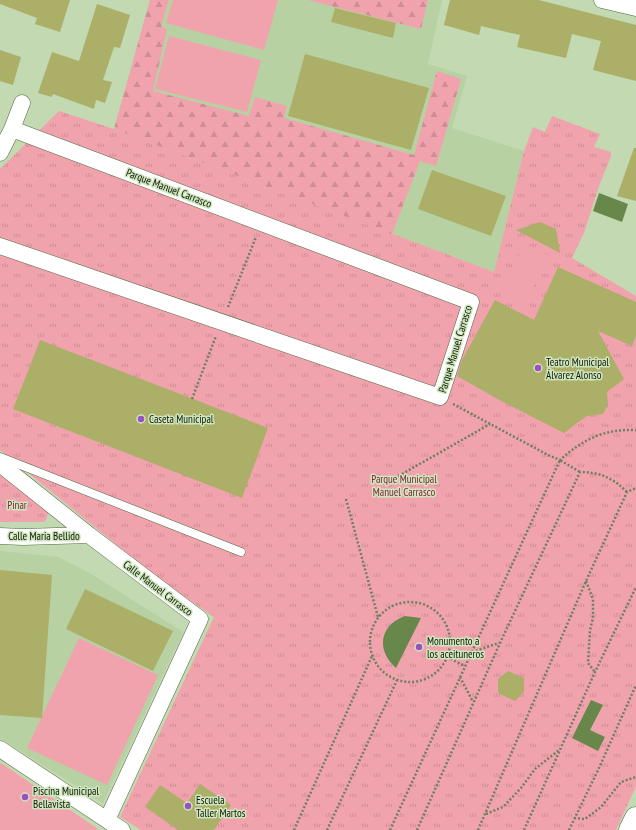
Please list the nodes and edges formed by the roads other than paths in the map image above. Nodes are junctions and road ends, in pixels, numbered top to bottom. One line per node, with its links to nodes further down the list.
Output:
1 (602, 0): 2 (street)
2 (636, 8)
3 (22, 103): 4 (street)
4 (12, 129): 5 (street); 6 (street, Parque Manuel Carrasco)
5 (0, 153)
6 (0, 246)
7 (0, 457): 11 (lane)
8 (0, 464): 9 (street, Calle Manuel Carrasco)
9 (89, 535): 10 (street, Calle Maria Bellido); 14 (street, Calle Manuel Carrasco)
10 (0, 536)
11 (241, 552)
12 (0, 749): 14 (street)
13 (636, 818): 16 (street)
14 (107, 820): 15 (street)
15 (122, 830)
16 (630, 830)

